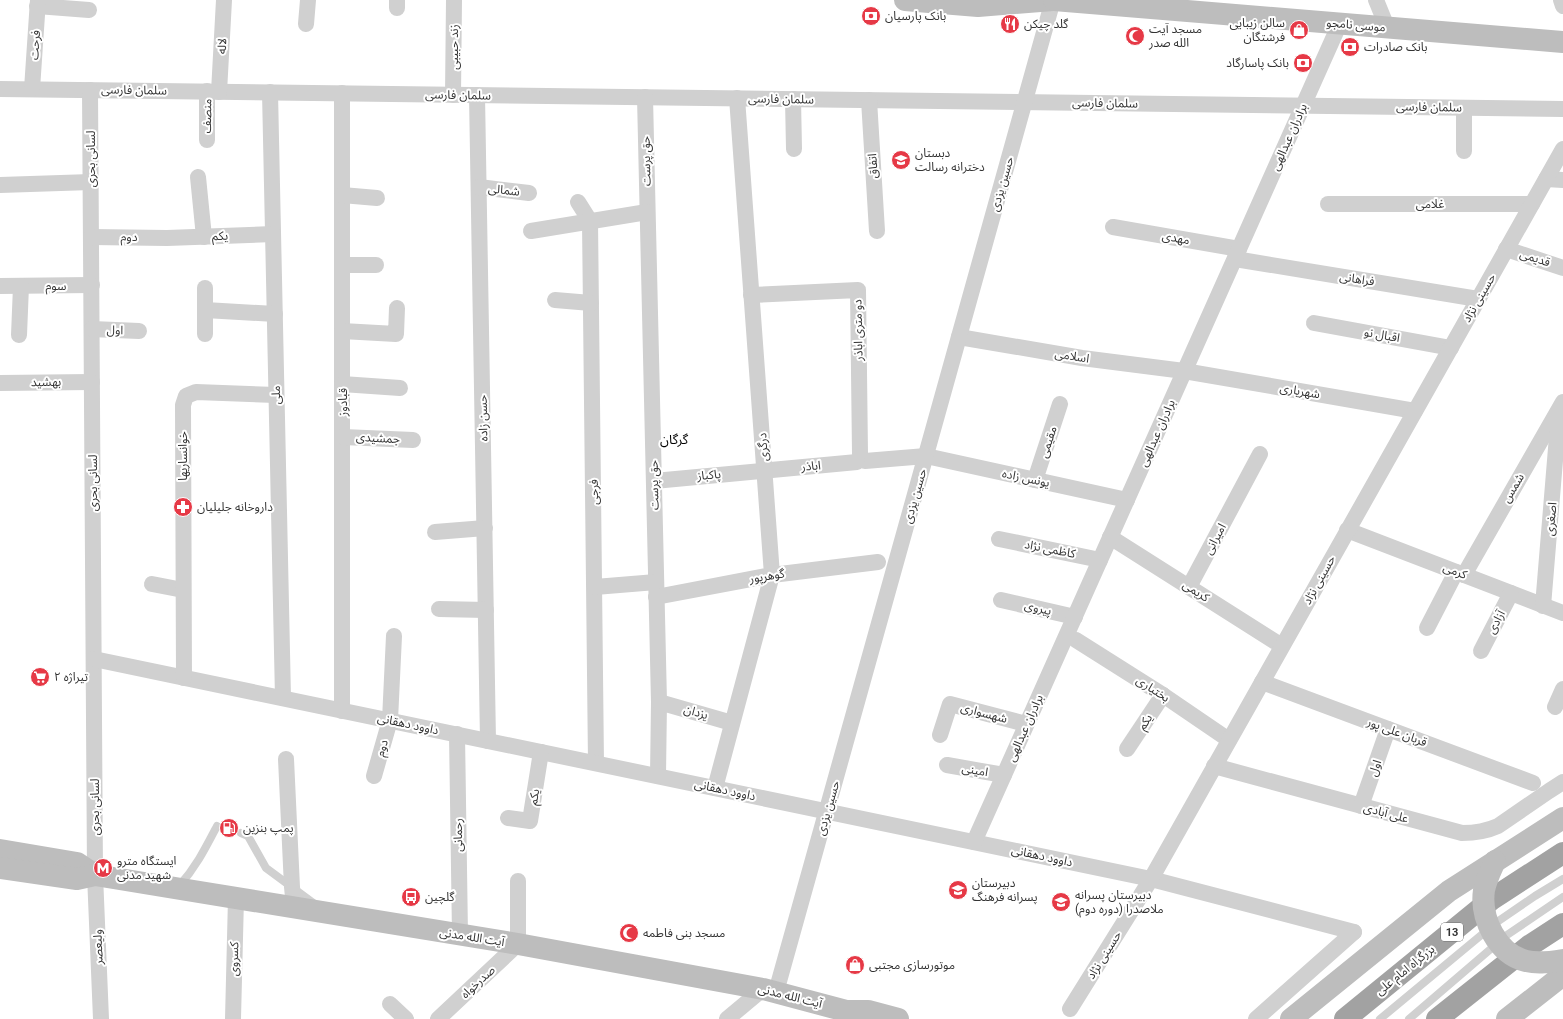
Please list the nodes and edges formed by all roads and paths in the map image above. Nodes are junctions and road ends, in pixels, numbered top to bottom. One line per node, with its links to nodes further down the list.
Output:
1 (224, 0): 19 (street, لاله)
2 (308, 0): 13 (street)
3 (454, 0): 22 (street, زند حبیبی)
4 (905, 0): 5 (main road, موسی نامجو)
5 (1053, 0): 9 (main road, موسی نامجو); 28 (street, حسین یزدی)
6 (1376, 0): 14 (street)
7 (1560, 0): 10 (street)
8 (37, 3): 11 (street); 17 (street, فرحت)
9 (1161, 4): 12 (main road, موسی نامجو)
10 (1563, 6)
11 (89, 10)
12 (1340, 23): 14 (main road, موسی نامجو); 29 (street, برادران عبدالهی)
13 (306, 24)
14 (1387, 27): 15 (main road, موسی نامجو)
15 (1563, 42)
16 (0, 89): 17 (street, سلمان فارسی)
17 (32, 89): 18 (street, سلمان فارسی)
18 (90, 90): 19 (street, سلمان فارسی); 39 (street, لسانی بحری)
19 (213, 91): 20 (street, سلمان فارسی); 32 (street, منصف)
20 (270, 92): 21 (street, سلمان فارسی); 53 (street, ملی)
21 (342, 93): 22 (street, سلمان فارسی); 43 (street, قبادوز)
22 (453, 94): 23 (street, سلمان فارسی)
23 (478, 95): 24 (street, سلمان فارسی); 41 (street, حسن زاده)
24 (644, 97): 25 (street, سلمان فارسی); 48 (street, حق پرست)
25 (737, 98): 26 (street, سلمان فارسی); 66 (street, درگری)
26 (792, 99): 27 (street, سلمان فارسی); 33 (street)
27 (869, 100): 28 (street, سلمان فارسی); 52 (street, اتفاق)
28 (1025, 102): 29 (street, سلمان فارسی); 79 (street, حسین یزدی)
29 (1303, 106): 30 (street, سلمان فارسی); 58 (street, برادران عبدالهی)
30 (1464, 108): 31 (street, سلمان فارسی); 35 (street)
31 (1563, 109)
32 (207, 140)
33 (794, 149)
34 (1563, 149): 37 (street, حسینی نژاد)
35 (1464, 151)
36 (198, 177): 55 (street)
37 (1546, 179): 38 (street); 47 (street, حسینی نژاد)
38 (1563, 180)
39 (91, 182): 40 (street); 54 (street, لسانی بحری)
40 (0, 185)
41 (479, 187): 42 (street, شمالی); 99 (street, حسن زاده)
42 (529, 193)
43 (342, 195): 44 (street); 59 (street, قبادوز)
44 (377, 198)
45 (578, 202): 49 (street)
46 (1328, 204): 47 (street, غلامی)
47 (1532, 204): 57 (street, حسینی نژاد)
48 (647, 212): 49 (street); 97 (street, حق پرست)
49 (590, 222): 51 (street); 69 (street, فرجی)
50 (1113, 227): 58 (street, مهدی)
51 (531, 231)
52 (877, 231)
53 (273, 234): 55 (street, یکم); 72 (street, ملی)
54 (91, 237): 56 (street, دوم); 62 (street, لسانی بحری)
55 (204, 237): 56 (street, یکم)
56 (167, 238)
57 (1506, 249): 61 (street, قدیمی); 67 (street, حسینی نژاد)
58 (1237, 254): 67 (street, فراهانی); 81 (street, برادران عبدالهی)
59 (342, 265): 60 (street); 76 (street, قبادوز)
60 (376, 265)
61 (1563, 268)
62 (92, 285): 64 (street, سوم); 74 (street, لسانی بحری)
63 (0, 286): 64 (street, سوم)
64 (21, 286): 78 (street)
65 (206, 288): 71 (street)
66 (751, 295): 94 (street, دو متری اباذر); 95 (street, درگری)
67 (1478, 298): 80 (street, حسینی نژاد)
68 (555, 300): 69 (street)
69 (591, 302): 109 (street, فرجی)
70 (397, 308): 76 (street)
71 (205, 310): 72 (street); 77 (street)
72 (274, 314): 86 (street, ملی)
73 (1314, 323): 80 (street, اقبال نو)
74 (92, 329): 75 (street, اول); 82 (street, لسانی بحری)
75 (138, 331)
76 (342, 331): 84 (street, قبادوز)
77 (205, 334)
78 (19, 335)
79 (959, 337): 81 (street, اسلامی); 93 (street, حسین یزدی)
80 (1451, 348): 89 (street, حسینی نژاد)
81 (1184, 371): 89 (street, شهریاری); 98 (street, برادران عبدالهی)
82 (92, 382): 83 (street, بهشید); 125 (street, لسانی بحری)
83 (0, 383)
84 (342, 384): 85 (street); 90 (street, قبادوز)
85 (400, 388)
86 (276, 395): 112 (street, خوانساریها); 130 (street, ملی)
87 (1060, 404): 96 (street, مقیمی)
88 (1561, 405): 106 (street, شمس); 115 (street, اصغری)
89 (1415, 411): 100 (street, حسینی نژاد)
90 (343, 437): 91 (street, جمشیدی); 133 (street, قبادوز)
91 (414, 440)
92 (1260, 454): 110 (street, امیرانی)
93 (926, 456): 94 (street, اباذر); 96 (street, یونس زاده); 155 (street, حسین یزدی)
94 (861, 459): 95 (street, اباذر)
95 (764, 470): 97 (street, پاکباز); 107 (street, درگری)
96 (1036, 480): 98 (street, یونس زاده)
97 (654, 481): 111 (street, حق پرست)
98 (1127, 500): 102 (street, برادران عبدالهی)
99 (485, 528): 101 (street); 117 (street, حسن زاده)
100 (1347, 530): 106 (street, کرمی); 123 (street, حسینی نژاد)
101 (435, 532)
102 (1110, 537): 104 (street, برادران عبدالهی); 110 (street, کریمی)
103 (999, 539): 104 (street, کاظمی نژاد)
104 (1100, 560): 119 (street, برادران عبدالهی)
105 (878, 562): 107 (street, گوهرپور)
106 (1460, 573): 113 (street, کرمی); 120 (street, شمس)
107 (772, 575): 111 (street, گوهرپور); 135 (street, درگری)
108 (152, 584): 112 (street)
109 (595, 587): 111 (street, گوهرپور); 145 (street, فرجی)
110 (1189, 587): 123 (street, کریمی)
111 (656, 589): 131 (street, حق پرست)
112 (183, 590): 126 (street, خوانساریها)
113 (1511, 593): 115 (street, کرمی); 124 (street, آزادی)
114 (1001, 600): 119 (street, پیروی)
115 (1543, 606): 118 (street, کرمی)
116 (439, 610): 117 (street)
117 (486, 610): 141 (street, حسن زاده)
118 (1563, 613)
119 (1075, 616): 136 (street, برادران عبدالهی)
120 (1426, 628)
121 (394, 636): 134 (street, دوم)
122 (1076, 640): 129 (street, بختیاری)
123 (1282, 646): 127 (street, حسینی نژاد)
124 (1481, 651)
125 (94, 659): 126 (street, داوود دهقانی); 165 (street, لسانی بحری)
126 (184, 678): 130 (street, داوود دهقانی)
127 (1262, 682): 137 (street, قربان علی پور); 140 (street, حسینی نژاد)
128 (1563, 689): 132 (street)
129 (1162, 695): 140 (street, بختیاری); 142 (street, یکم)
130 (283, 698): 133 (street, داوود دهقانی)
131 (659, 702): 135 (street, یزدان); 150 (street, حق پرست)
132 (1555, 707)
133 (342, 711): 134 (street, داوود دهقانی)
134 (390, 720): 138 (street, داوود دهقانی); 149 (street, دوم)
135 (732, 722): 153 (street, درگری)
136 (1026, 724): 139 (street, شهسواری); 148 (street, برادران عبدالهی)
137 (1388, 729): 152 (street, قربان علی پور); 154 (street, اول)
138 (457, 734): 141 (street, داوود دهقانی); 174 (street, رحمانی)
139 (940, 735)
140 (1229, 740): 147 (street, حسینی نژاد)
141 (488, 741): 143 (street, داوود دهقانی)
142 (1127, 749)
143 (541, 752): 145 (street, داوود دهقانی); 156 (street, یکم)
144 (286, 759): 170 (street)
145 (596, 763): 150 (street, داوود دهقانی)
146 (947, 765): 148 (street, امینی)
147 (1214, 766): 154 (street, علی آبادی); 166 (street, حسینی نژاد)
148 (1004, 775): 160 (street, برادران عبدالهی)
149 (374, 776)
150 (658, 776): 153 (street, داوود دهقانی)
151 (1563, 782): 154 (street, علی آبادی)
152 (1533, 783)
153 (715, 788): 155 (street, داوود دهقانی)
154 (1361, 806)
155 (827, 811): 160 (street, داوود دهقانی); 178 (street, حسین یزدی)
156 (508, 818)
157 (1563, 818): 163 (main road)
158 (217, 826): 169 (lane)
159 (241, 833): 170 (lane)
160 (974, 842): 166 (street, داوود دهقانی)
161 (0, 850): 165 (main road, آیت الله مدنی)
162 (1563, 853): 190 (highway, بزرگراه امام علی / 13)
163 (1495, 861): 176 (main road, bridge); 189 (main road)
164 (0, 868): 165 (main road, آیت الله مدنی)
165 (95, 875): 169 (main road, آیت الله مدنی); 182 (street, ولیعصر)
166 (1151, 878): 180 (street, حسینی نژاد); 188 (street, داوود دهقانی)
167 (1563, 880): 191 (lane)
168 (518, 881): 175 (street)
169 (176, 889): 172 (main road, آیت الله مدنی)
170 (293, 897): 172 (main road, آیت الله مدنی); 174 (main road, آیت الله مدنی)
171 (1563, 897): 192 (lane)
172 (236, 898): 183 (street, کسروی)
173 (1563, 924): 193 (highway)
174 (460, 935): 175 (main road, آیت الله مدنی)
175 (518, 944): 178 (main road, آیت الله مدنی); 185 (street, صدرخواه)
176 (1563, 960)
177 (1563, 975): 194 (main road)
178 (770, 990): 181 (main road, آیت الله مدنی); 186 (street)
179 (390, 1004): 184 (street)
180 (1070, 1009)
181 (848, 1016): 187 (main road, آیت الله مدنی)
182 (101, 1019)
183 (232, 1019)
184 (406, 1019)
185 (438, 1019)
186 (726, 1019)
187 (898, 1019)
188 (1256, 1019)
189 (1291, 1019)
190 (1346, 1019)
191 (1380, 1019)
192 (1409, 1019)
193 (1437, 1019)
194 (1507, 1019)

